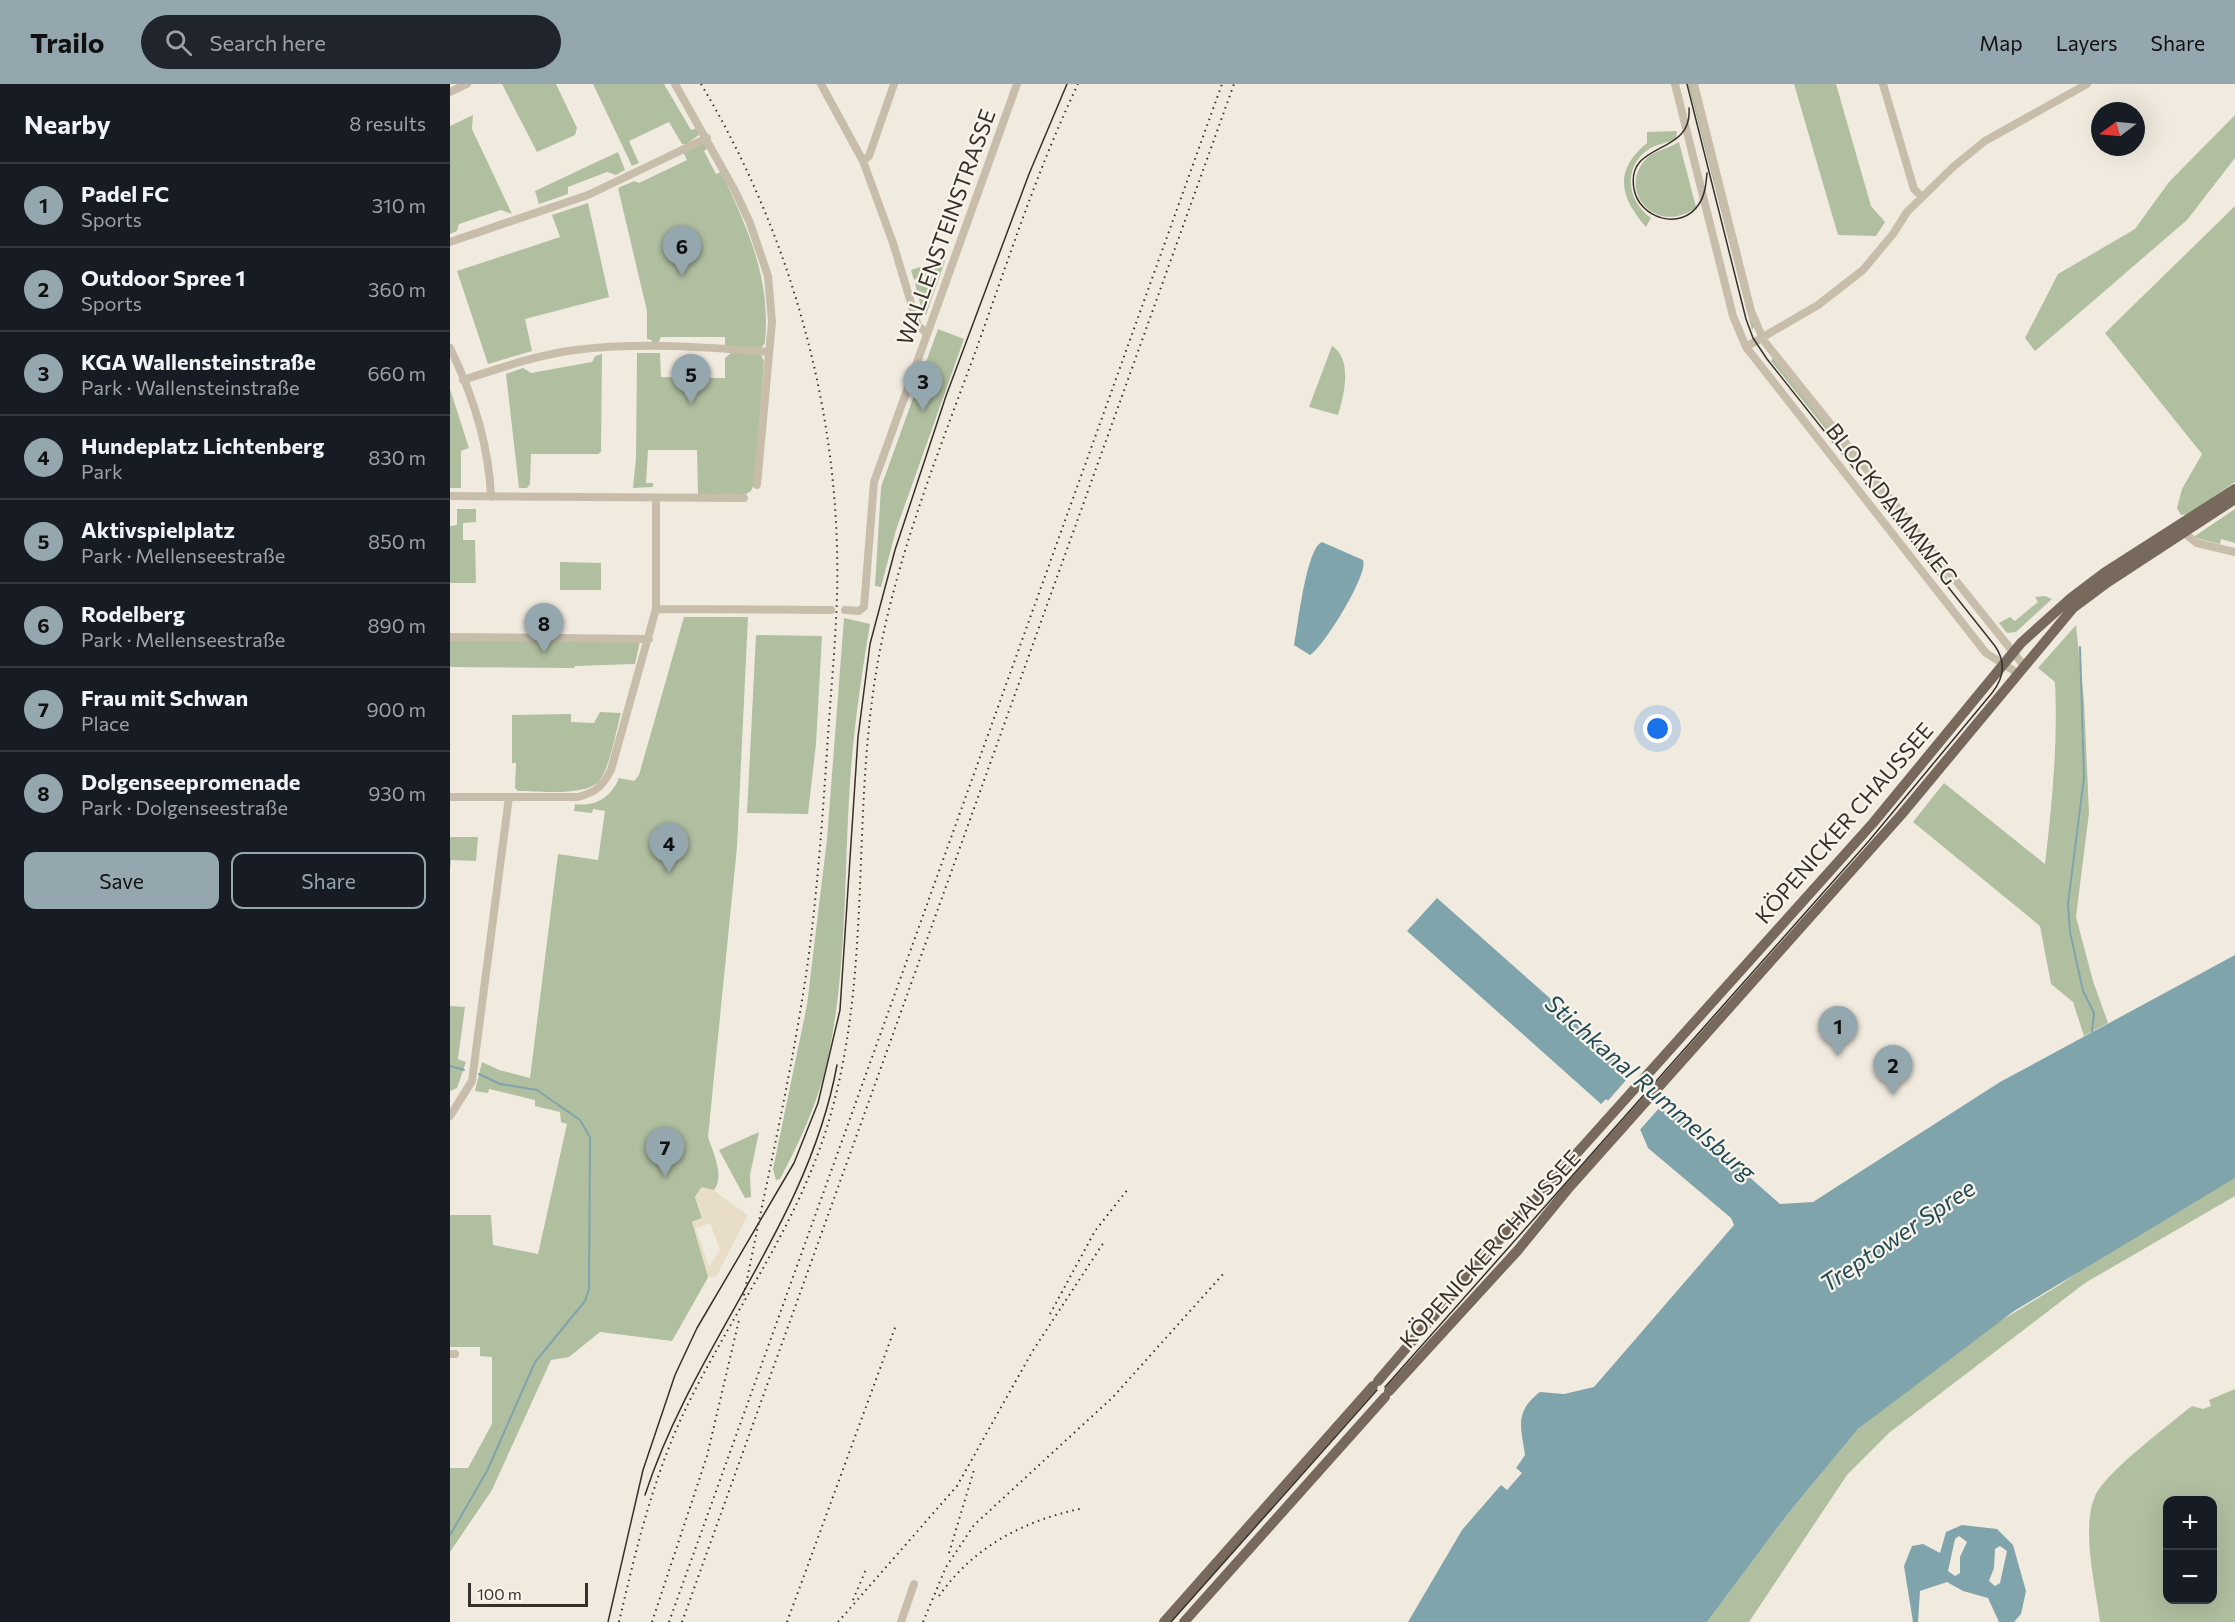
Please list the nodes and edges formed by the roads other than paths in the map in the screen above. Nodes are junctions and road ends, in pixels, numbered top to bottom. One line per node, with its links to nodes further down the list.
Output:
1 (467, 84): 10 (street)
2 (675, 84): 11 (street)
3 (821, 84): 12 (street)
4 (894, 84): 12 (street)
5 (1017, 84): 15 (street, WALLENSTEINSTRASSE)
6 (1675, 84): 17 (street, BLOCKDAMMWEG)
7 (1694, 84): 16 (street, BLOCKDAMMWEG)
8 (1883, 84): 13 (street)
9 (2087, 84): 13 (street)
10 (450, 92)
11 (706, 138): 14 (street); 19 (street)
12 (863, 161): 15 (street)
13 (1922, 197): 16 (street)
14 (450, 242)
15 (927, 333): 33 (street, WALLENSTEINSTRASSE)
16 (1762, 338): 17 (street); 36 (street, BLOCKDAMMWEG)
17 (1746, 347): 37 (street, BLOCKDAMMWEG)
18 (450, 348): 20 (street)
19 (769, 352): 20 (street); 21 (street)
20 (463, 380): 24 (street)
21 (757, 485)
22 (2235, 489): 30 (main road)
23 (450, 496): 24 (street)
24 (491, 497): 25 (street)
25 (656, 498): 26 (street); 31 (street)
26 (744, 498)
27 (2235, 499): 28 (main road)
28 (2184, 533): 29 (street); 30 (main road)
29 (2235, 552)
30 (2072, 603): 36 (main road, KÖPENICKER CHAUSSEE); 38 (main road, KÖPENICKER CHAUSSEE)
31 (656, 609): 32 (street); 35 (street)
32 (831, 610)
33 (845, 610)
34 (450, 637): 35 (street)
35 (649, 639): 40 (street)
36 (2013, 653): 37 (main road, KÖPENICKER CHAUSSEE); 38 (street, BLOCKDAMMWEG)
37 (2003, 665): 38 (street, BLOCKDAMMWEG); 44 (main road, KÖPENICKER CHAUSSEE)
38 (2022, 670): 45 (main road, KÖPENICKER CHAUSSEE)
39 (450, 797): 40 (street)
40 (509, 797): 41 (street)
41 (450, 1116)
42 (915, 1584): 43 (street)
43 (901, 1622)
44 (1164, 1622)
45 (1184, 1622)

